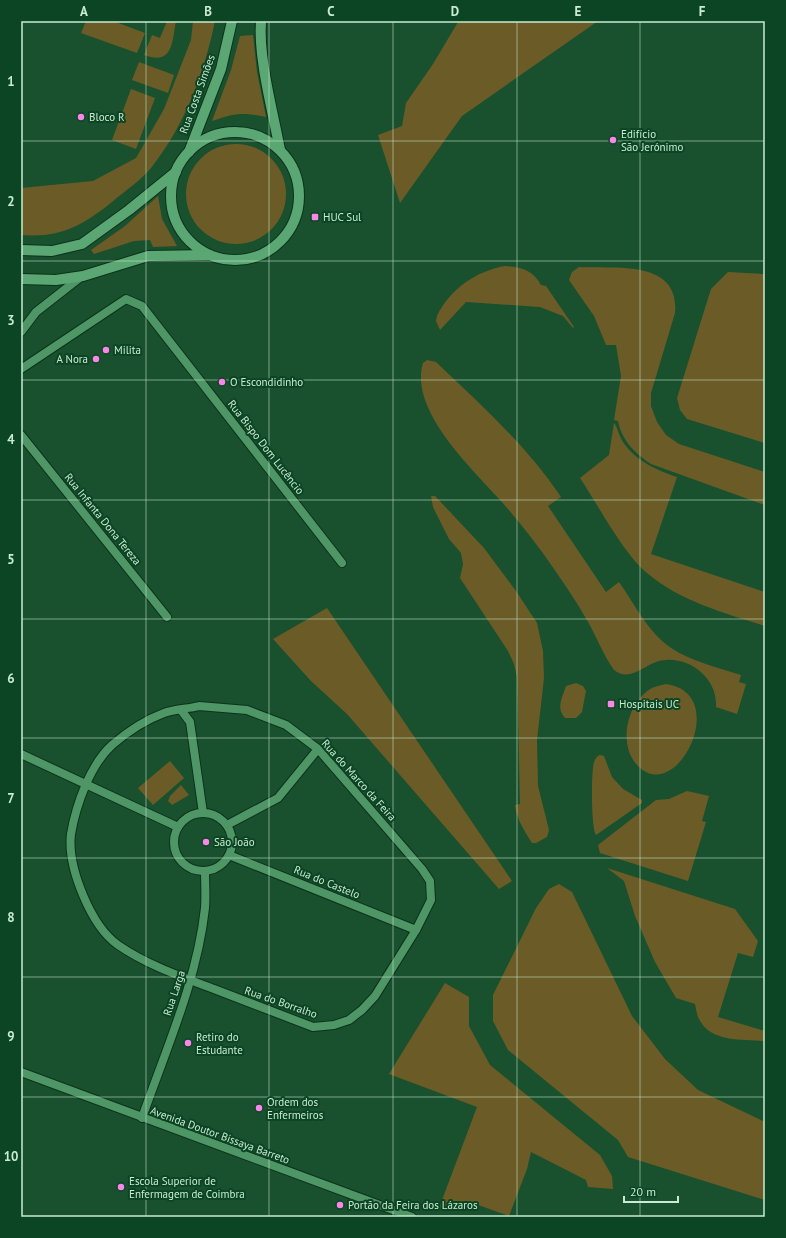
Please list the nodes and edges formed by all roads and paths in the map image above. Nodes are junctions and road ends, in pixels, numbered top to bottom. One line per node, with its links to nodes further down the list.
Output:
1 (232, 21): 4 (main road, Rua Costa Simões)
2 (261, 21): 3 (main road)
3 (280, 150): 4 (main road); 7 (main road)
4 (189, 152): 5 (main road)
5 (176, 172): 6 (main road); 7 (main road)
6 (21, 250)
7 (211, 255): 8 (main road)
8 (83, 276): 9 (main road); 10 (street)
9 (21, 279)
10 (21, 332)
11 (21, 369): 13 (street, Rua Bispo Dom Lucêncio)
12 (21, 435): 14 (street, Rua Infanta Dona Tereza)
13 (342, 564)
14 (168, 617)
15 (181, 710): 16 (street, Rua do Marco da Feira); 18 (street, Rua do Marco da Feira); 19 (street)
16 (318, 749): 20 (street); 24 (street, Rua do Marco da Feira)
17 (21, 754): 18 (street)
18 (85, 783): 21 (street); 25 (street, Rua do Borralho)
19 (203, 813): 20 (street); 21 (street)
20 (226, 824): 22 (street)
21 (178, 826): 23 (street)
22 (229, 855): 23 (street); 24 (street, Rua do Castelo)
23 (205, 871): 25 (street, Rua Larga)
24 (416, 930): 25 (street, Rua do Borralho)
25 (191, 980): 27 (street, Rua Larga)
26 (21, 1072): 27 (street, Avenida Doutor Bissaya Barreto)
27 (142, 1118): 28 (street, Avenida Doutor Bissaya Barreto)
28 (412, 1217)

